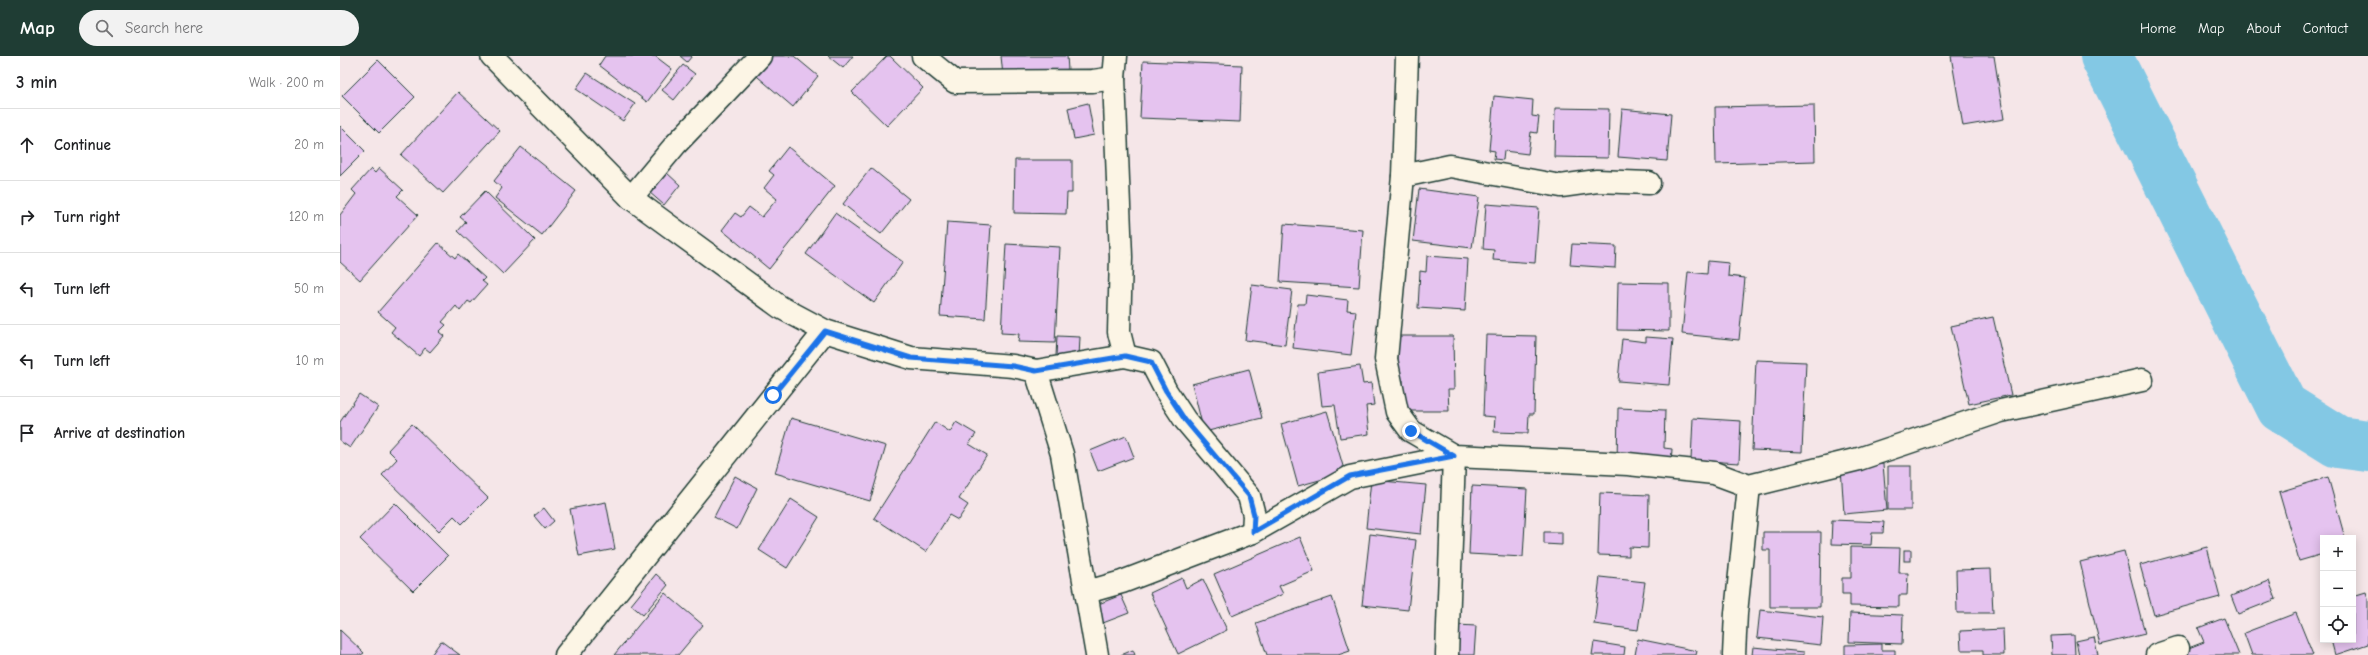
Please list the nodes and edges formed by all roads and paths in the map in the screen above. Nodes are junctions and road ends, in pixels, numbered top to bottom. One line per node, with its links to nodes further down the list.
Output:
1 (492, 56): 9 (street)
2 (760, 56): 9 (street)
3 (923, 56): 6 (street)
4 (1116, 56): 6 (street)
5 (1407, 56): 7 (street)
6 (1114, 78): 11 (street)
7 (1404, 176): 8 (street); 14 (street)
8 (1649, 183)
9 (631, 198): 10 (street)
10 (825, 331): 12 (street); 19 (street)
11 (1125, 356): 12 (street); 16 (street)
12 (1036, 371): 17 (street)
13 (2142, 380): 15 (street)
14 (1454, 456): 15 (street); 16 (street); 21 (street)
15 (1749, 486): 22 (street)
16 (1253, 532): 17 (street)
17 (1087, 592): 20 (street)
18 (2178, 648): 23 (street)
19 (566, 655)
20 (1097, 655)
21 (1447, 655)
22 (1734, 655)
23 (2156, 655)

